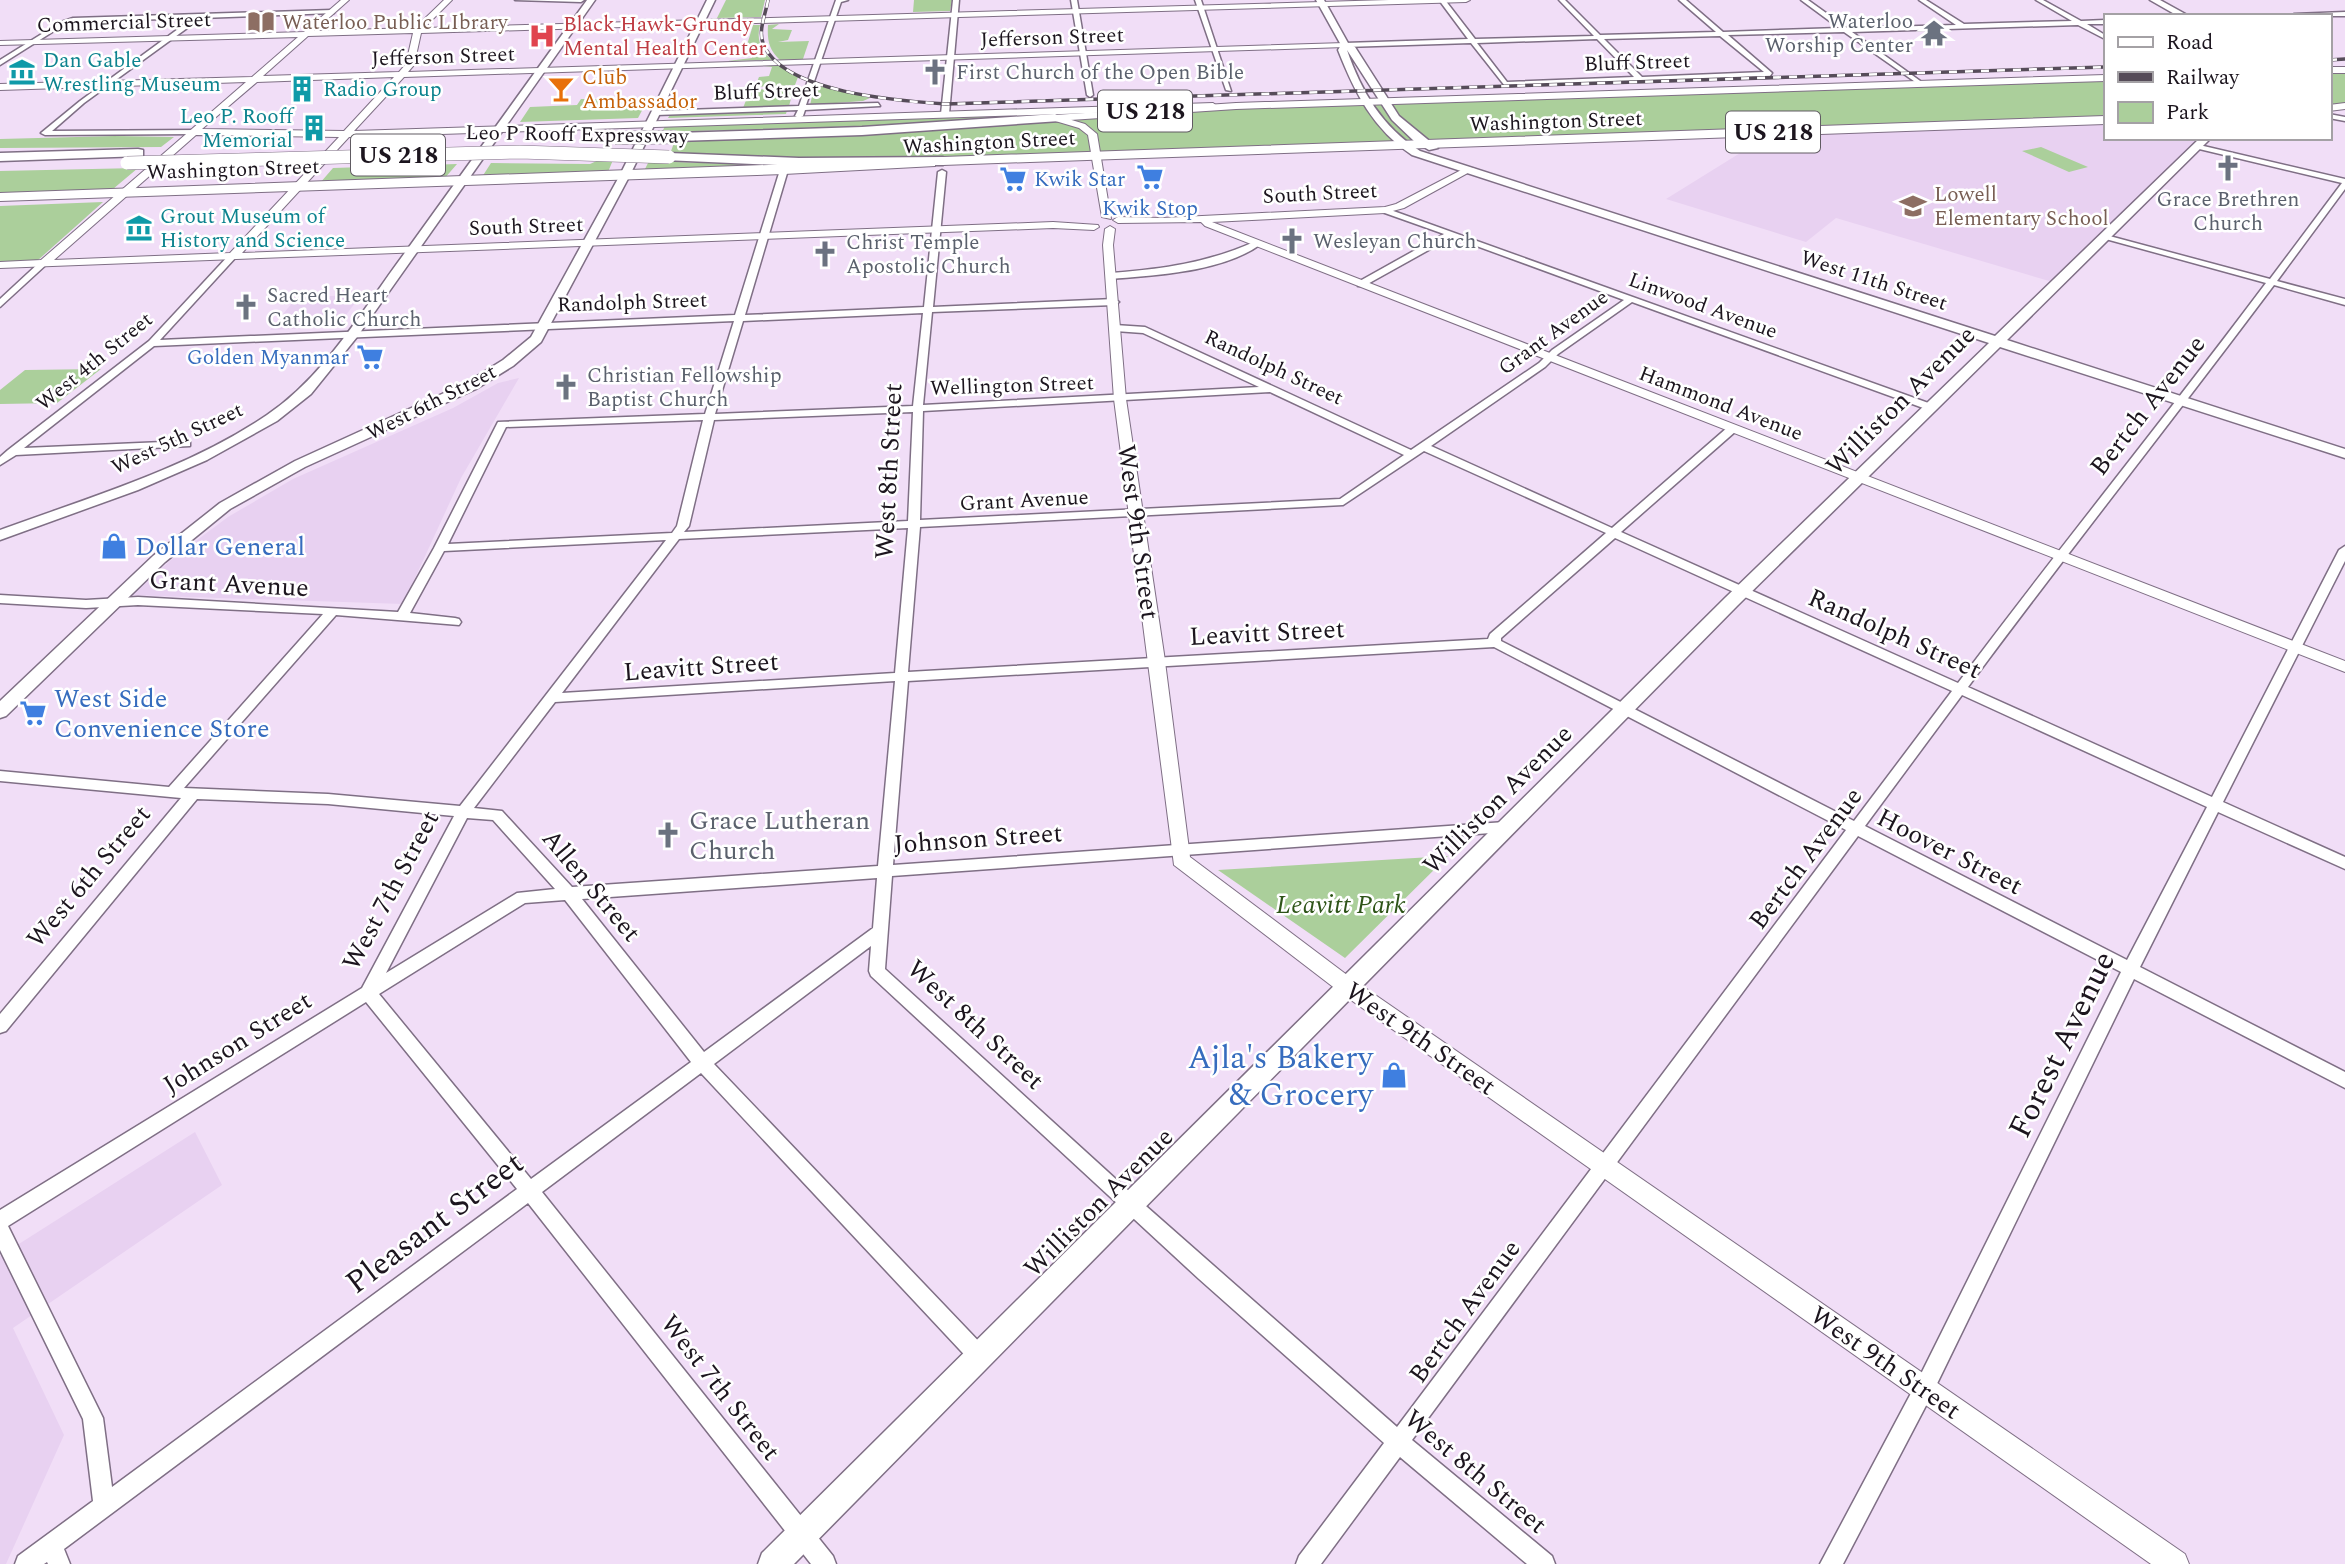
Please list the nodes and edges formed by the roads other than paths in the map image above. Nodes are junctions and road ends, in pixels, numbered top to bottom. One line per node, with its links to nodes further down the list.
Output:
1 (345, 0): 22 (street)
2 (448, 0): 32 (street)
3 (518, 0): 4 (street)
4 (580, 0)
5 (591, 0): 30 (main road, West 5th Street)
6 (711, 0): 27 (main road, West 6th Street)
7 (839, 0): 8 (street); 26 (street)
8 (845, 0)
9 (956, 0): 24 (street)
10 (1074, 0): 21 (street)
11 (1442, 0): 12 (street, Commercial Street); 19 (street, Commercial Street); 39 (street)
12 (1466, 0)
13 (1562, 0): 37 (street)
14 (1682, 0): 34 (street)
15 (1804, 0): 33 (street)
16 (1922, 0): 31 (street)
17 (2039, 0): 28 (street)
18 (2154, 0): 23 (main road)
19 (1321, 2): 20 (street, Commercial Street); 42 (main road, West 11th Street)
20 (1200, 4): 21 (street, Commercial Street); 43 (street)
21 (1076, 11): 24 (street, Commercial Street); 44 (street)
22 (332, 12): 25 (street); 35 (street)
23 (2181, 14)
24 (955, 15): 26 (street, Commercial Street); 45 (street)
25 (200, 16): 38 (street); 40 (street)
26 (833, 18): 27 (street, Commercial Street); 46 (street)
27 (702, 22): 30 (street, Commercial Street); 48 (main road, West 6th Street)
28 (2080, 22): 29 (street, Jefferson Street); 31 (street, Jefferson Street); 36 (street)
29 (2104, 22)
30 (574, 26): 32 (street, Commercial Street); 49 (main road, West 5th Street)
31 (1962, 26): 33 (street, Jefferson Street)
32 (418, 30): 35 (street, Commercial Street); 50 (street, West 4th Street)
33 (1845, 30): 34 (street, Jefferson Street); 56 (street)
34 (1722, 33): 37 (street, Jefferson Street); 53 (street, Bluff Street)
35 (307, 34): 38 (street, Commercial Street); 52 (street)
36 (2104, 36)
37 (1598, 37): 39 (street, Jefferson Street); 53 (street)
38 (170, 38): 40 (street, Commercial Street); 54 (street)
39 (1473, 41): 42 (street, Jefferson Street); 53 (street, Bluff Street)
40 (34, 42): 41 (street, Commercial Street); 47 (street)
41 (0, 43)
42 (1345, 45): 43 (street, Jefferson Street); 55 (main road, West 11th Street); 60 (main road, West 11th Street)
43 (1216, 49): 44 (street, Jefferson Street); 58 (street)
44 (1083, 53): 45 (street, Jefferson Street); 59 (street)
45 (951, 57): 46 (street, Jefferson Street); 66 (street)
46 (818, 62): 48 (street, Jefferson Street); 65 (street)
47 (0, 63)
48 (680, 66): 49 (street, Jefferson Street); 67 (main road, West 6th Street)
49 (541, 70): 50 (street, Jefferson Street); 71 (main road, West 5th Street)
50 (399, 75): 52 (street, Jefferson Street); 73 (street, West 4th Street)
51 (2104, 78): 56 (main road, Washington Street / US 218)
52 (255, 79): 54 (street, Jefferson Street); 72 (street)
53 (1640, 79)
54 (107, 84): 57 (street, Jefferson Street); 72 (street, Washington Street)
55 (1357, 84): 61 (main road, West 11th Street); 63 (main road)
56 (1921, 84): 60 (main road, Washington Street / US 218)
57 (0, 87)
58 (1229, 90)
59 (1090, 95)
60 (1385, 101): 61 (main road, Washington Street / US 218); 75 (main road, West 11th Street)
61 (1365, 102): 63 (main road, Washington Street / US 218); 76 (main road, West 11th Street)
62 (878, 104): 65 (street, Bluff Street)
63 (1314, 104): 64 (main road, Washington Street / US 218)
64 (1236, 106): 66 (street, Washington Street); 68 (main road, US 218)
65 (802, 107): 67 (street, Bluff Street); 69 (street)
66 (945, 114): 69 (street, Washington Street)
67 (653, 118): 69 (street, Washington Street); 71 (street, Washington Street); 85 (main road, West 6th Street)
68 (1055, 118): 78 (street, West 9th Street); 80 (highway, Leo P Rooff Expressway / US 218, bridge)
69 (799, 119)
70 (2104, 121): 75 (main road, Washington Street / US 218)
71 (501, 128): 73 (street, Washington Street); 86 (main road, West 5th Street)
72 (195, 132): 73 (street, Washington Street); 89 (street)
73 (346, 134): 88 (street, West 4th Street)
74 (2202, 142): 87 (street); 97 (main road, Williston Avenue)
75 (1427, 145): 76 (main road, Washington Street / US 218); 83 (main road, West 11th Street)
76 (1402, 146): 78 (main road, Washington Street / US 218); 83 (main road, West 11th Street)
77 (0, 150): 80 (highway)
78 (1095, 156): 82 (main road, Washington Street / US 218); 93 (street, West 9th Street)
79 (0, 157): 80 (highway, Leo P Rooff Expressway / US 218)
80 (132, 158): 81 (highway, Leo P Rooff Expressway / US 218); 82 (highway, Leo P Rooff Expressway / US 218, bridge)
81 (0, 167)
82 (942, 167): 84 (main road, Washington Street); 94 (street, West 8th Street)
83 (1470, 169): 91 (street, South Street); 116 (main road, West 11th Street)
84 (783, 170): 85 (main road, Washington Street); 96 (street, West 7th Street)
85 (625, 175): 86 (main road, Washington Street); 98 (main road, West 6th Street)
86 (461, 181): 88 (main road, Washington Street); 100 (main road, West 5th Street)
87 (2345, 183): 105 (street, Bertch Avenue)
88 (297, 186): 89 (main road, Washington Street); 101 (street, West 4th Street)
89 (125, 193): 90 (main road, Washington Street); 102 (street)
90 (0, 197)
91 (1385, 211): 92 (street, South Street); 95 (street, Linwood Avenue)
92 (1203, 218): 93 (street, South Street); 99 (street, Hammond Avenue)
93 (1106, 227): 94 (street, South Street); 104 (street, West 9th Street)
94 (937, 229): 96 (street, South Street); 111 (street, West 8th Street)
95 (1451, 234): 106 (street); 107 (street, Linwood Avenue)
96 (764, 236): 98 (street, South Street); 112 (street, West 7th Street)
97 (2105, 236): 105 (street); 116 (main road, Williston Avenue)
98 (589, 243): 100 (street, South Street); 113 (main road, West 6th Street)
99 (1257, 244): 104 (street); 106 (street, Hammond Avenue)
100 (413, 249): 101 (street, South Street); 115 (main road, West 5th Street)
101 (233, 256): 102 (street, South Street); 117 (street, West 4th Street)
102 (44, 264): 103 (street, South Street); 110 (street)
103 (0, 265)
104 (1111, 276): 108 (street, West 9th Street)
105 (2271, 282): 109 (street); 121 (street, Bertch Avenue)
106 (1361, 284): 118 (street, Hammond Avenue)
107 (1631, 299): 118 (street, Grant Avenue); 122 (street, Linwood Avenue)
108 (1114, 302): 111 (street, Randolph Street); 114 (street, West 9th Street)
109 (2345, 302)
110 (0, 304)
111 (928, 310): 112 (street, Randolph Street); 123 (street, West 8th Street)
112 (739, 318): 113 (street, Randolph Street); 124 (street, West 7th Street)
113 (543, 326): 115 (street, Randolph Street); 143 (main road, West 6th Street)
114 (1115, 328): 119 (street, Randolph Street); 120 (street, West 9th Street)
115 (352, 334): 117 (street, Randolph Street); 136 (main road, West 5th Street)
116 (1995, 342): 121 (main road, West 11th Street); 122 (main road, Williston Avenue)
117 (152, 343): 128 (street, West 4th Street)
118 (1549, 359): 125 (street, Hammond Avenue); 127 (street, Grant Avenue)
119 (1271, 389): 120 (street, Wellington Street); 130 (street, Randolph Street)
120 (1120, 399): 123 (street, Wellington Street); 133 (street, West 9th Street)
121 (2182, 402): 129 (main road, West 11th Street); 140 (street, Bertch Avenue)
122 (1930, 407): 132 (main road, Williston Avenue)
123 (918, 408): 124 (street, Wellington Street); 134 (street, West 8th Street)
124 (709, 418): 137 (street, West 7th Street); 138 (street, Wellington Street)
125 (1732, 429): 132 (street, Hammond Avenue); 135 (street)
126 (186, 444): 128 (street)
127 (1424, 447): 130 (street, Grant Avenue); 135 (street, Randolph Street)
128 (6, 452): 131 (street, West 4th Street)
129 (2345, 454)
130 (1413, 455): 133 (street, Grant Avenue)
131 (0, 462)
132 (1858, 478): 140 (street, Hammond Avenue); 141 (main road, Williston Avenue)
133 (1137, 513): 134 (street, Grant Avenue); 149 (street, West 9th Street)
134 (914, 525): 137 (street, Grant Avenue); 151 (street, West 8th Street)
135 (1611, 532): 141 (street, Randolph Street); 147 (street)
136 (0, 535)
137 (673, 538): 138 (street, Grant Avenue); 153 (street, West 7th Street)
138 (440, 548): 145 (street)
139 (2345, 550): 148 (street, Forest Avenue)
140 (2059, 556): 148 (street, Hammond Avenue); 152 (street, Bertch Avenue)
141 (1742, 591): 152 (street, Randolph Street); 154 (main road, Williston Avenue)
142 (0, 599): 143 (street, Grant Avenue)
143 (114, 603): 144 (street, Grant Avenue); 155 (main road)
144 (332, 611): 145 (street, Grant Avenue); 157 (street, West 6th Street)
145 (402, 616): 146 (street, Grant Avenue)
146 (455, 622)
147 (1496, 643): 149 (street, Leavitt Street); 154 (street, Hoover Street)
148 (2297, 648): 150 (street, Hammond Avenue); 159 (street, Forest Avenue)
149 (1157, 660): 151 (street, Leavitt Street); 163 (street, West 9th Street)
150 (2345, 667)
151 (902, 676): 153 (street, Leavitt Street); 165 (street, West 8th Street)
152 (1960, 689): 159 (street, Randolph Street); 162 (street, Bertch Avenue)
153 (550, 698): 160 (street, West 7th Street)
154 (1623, 710): 161 (main road, Williston Avenue); 162 (street, Hoover Street)
155 (0, 712)
156 (0, 776): 157 (street, Allen Street)
157 (172, 792): 158 (street, Allen Street)
158 (193, 794): 160 (street, Allen Street); 171 (street, West 6th Street)
159 (2214, 804): 164 (street, Randolph Street); 168 (street, Forest Avenue)
160 (463, 812): 166 (street, Allen Street); 170 (street, West 7th Street)
161 (1505, 827): 163 (street, Johnson Street); 169 (main road, Williston Avenue)
162 (1857, 830): 168 (street, Hoover Street); 174 (street, Bertch Avenue)
163 (1180, 850): 165 (street, Johnson Street); 169 (street, West 9th Street)
164 (2345, 863)
165 (885, 871): 166 (street, Johnson Street); 167 (street, West 8th Street)
166 (569, 894): 170 (street, Johnson Street); 172 (street, Allen Street)
167 (880, 930): 172 (street, Pleasant Street); 176 (street, West 8th Street)
168 (2130, 971): 173 (street, Hoover Street); 180 (street, Forest Avenue)
169 (1348, 987): 174 (street, West 9th Street); 176 (main road, Williston Avenue)
170 (368, 992): 175 (street, West 7th Street); 177 (street, Johnson Street)
171 (0, 1026)
172 (702, 1063): 175 (street, Pleasant Street); 179 (street, Allen Street)
173 (2345, 1080)
174 (1603, 1164): 180 (street, West 9th Street); 181 (street, Bertch Avenue)
175 (529, 1191): 182 (street, Pleasant Street); 183 (street, West 7th Street)
176 (1131, 1206): 179 (main road, Williston Avenue); 181 (street, West 8th Street)
177 (0, 1220)
178 (0, 1230): 182 (street)
179 (981, 1358): 183 (main road, Williston Avenue)
180 (1924, 1389): 190 (street, Forest Avenue); 191 (street, West 9th Street)
181 (1398, 1443): 188 (street, Bertch Avenue); 189 (street, West 8th Street)
182 (104, 1506): 184 (street, Pleasant Street)
183 (802, 1535): 186 (main road, Williston Avenue); 187 (street, West 7th Street)
184 (55, 1555): 185 (street, Pleasant Street)
185 (26, 1564)
186 (773, 1564)
187 (825, 1564)
188 (1307, 1564)
189 (1544, 1564)
190 (1831, 1564)
191 (2175, 1564)

